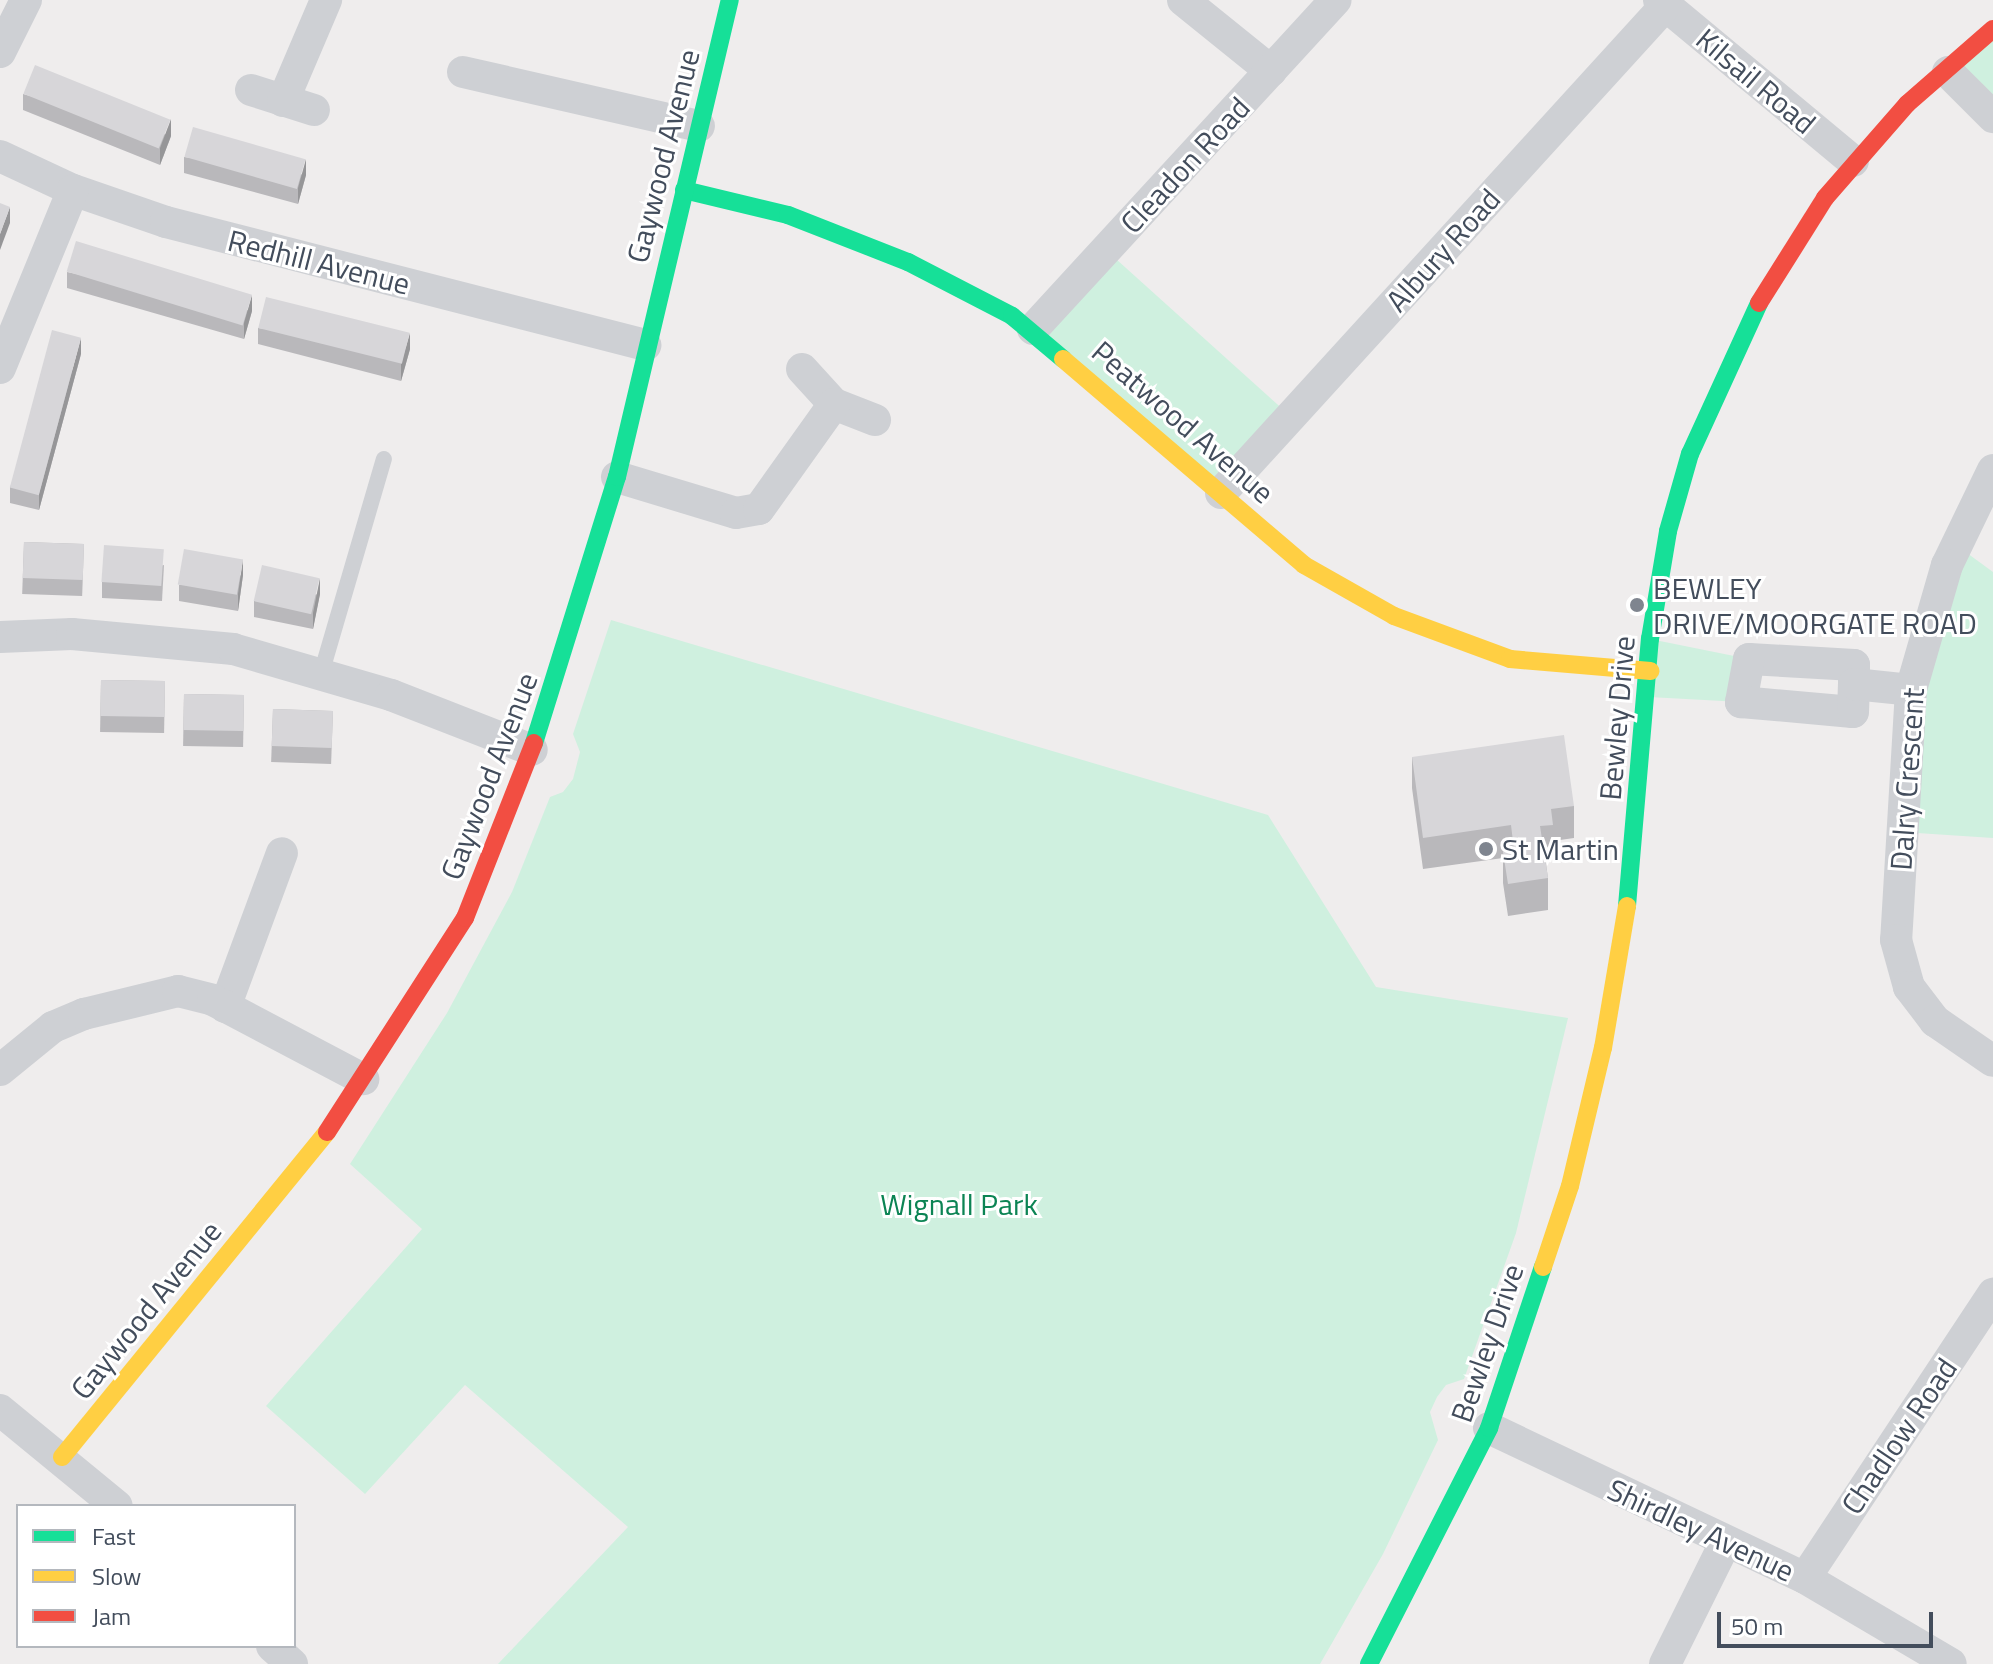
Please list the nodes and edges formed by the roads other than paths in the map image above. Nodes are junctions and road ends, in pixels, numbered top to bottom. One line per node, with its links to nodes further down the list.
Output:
1 (26, 0): 8 (street)
2 (326, 0): 13 (street)
3 (730, 0): 16 (street, Gaywood Avenue)
4 (1183, 0): 9 (street)
5 (1336, 0): 9 (street, Cleadon Road)
6 (1662, 3): 18 (street, Kilsail Road); 30 (street, Albury Road)
7 (1993, 29): 11 (street, Bewley Drive)
8 (0, 52)
9 (1271, 71): 21 (street, Cleadon Road)
10 (463, 72): 16 (street)
11 (1948, 72): 15 (street); 18 (street, Bewley Drive)
12 (251, 90): 13 (street)
13 (283, 101): 14 (street)
14 (314, 110)
15 (1993, 117)
16 (699, 126): 20 (street, Gaywood Avenue)
17 (0, 156): 19 (street, Redhill Avenue)
18 (1853, 161): 32 (street, Bewley Drive)
19 (73, 190): 22 (street, Redhill Avenue); 23 (street)
20 (684, 190): 21 (street, Peatwood Avenue); 22 (street, Gaywood Avenue)
21 (1033, 329): 30 (street, Peatwood Avenue)
22 (645, 345): 29 (street, Gaywood Avenue)
23 (0, 368)
24 (802, 369): 25 (street)
25 (834, 404): 26 (street); 29 (street)
26 (875, 420)
27 (384, 459): 33 (lane)
28 (1993, 470): 35 (street, Dalry Crescent)
29 (617, 477): 36 (street, Gaywood Avenue)
30 (1221, 493): 32 (street, Peatwood Avenue)
31 (0, 637): 33 (street)
32 (1650, 671): 44 (street, Bewley Drive)
33 (321, 674): 36 (street)
34 (1854, 684): 35 (street)
35 (1911, 690): 39 (street, Dalry Crescent)
36 (532, 750): 41 (street, Gaywood Avenue)
37 (282, 853): 38 (street)
38 (225, 1007): 40 (street); 41 (street)
39 (1993, 1061)
40 (0, 1070)
41 (363, 1079): 45 (street, Gaywood Avenue)
42 (1993, 1294): 48 (street, Chadlow Road)
43 (0, 1410): 45 (street)
44 (1489, 1428): 47 (street, Shirdley Avenue); 51 (street, Bewley Drive)
45 (62, 1457): 46 (street)
46 (115, 1504)
47 (1725, 1543): 48 (street, Shirdley Avenue); 52 (street)
48 (1805, 1578): 53 (street, Shirdley Avenue)
49 (274, 1648): 50 (street)
50 (292, 1664)
51 (1369, 1664)
52 (1665, 1664)
53 (1951, 1664)

